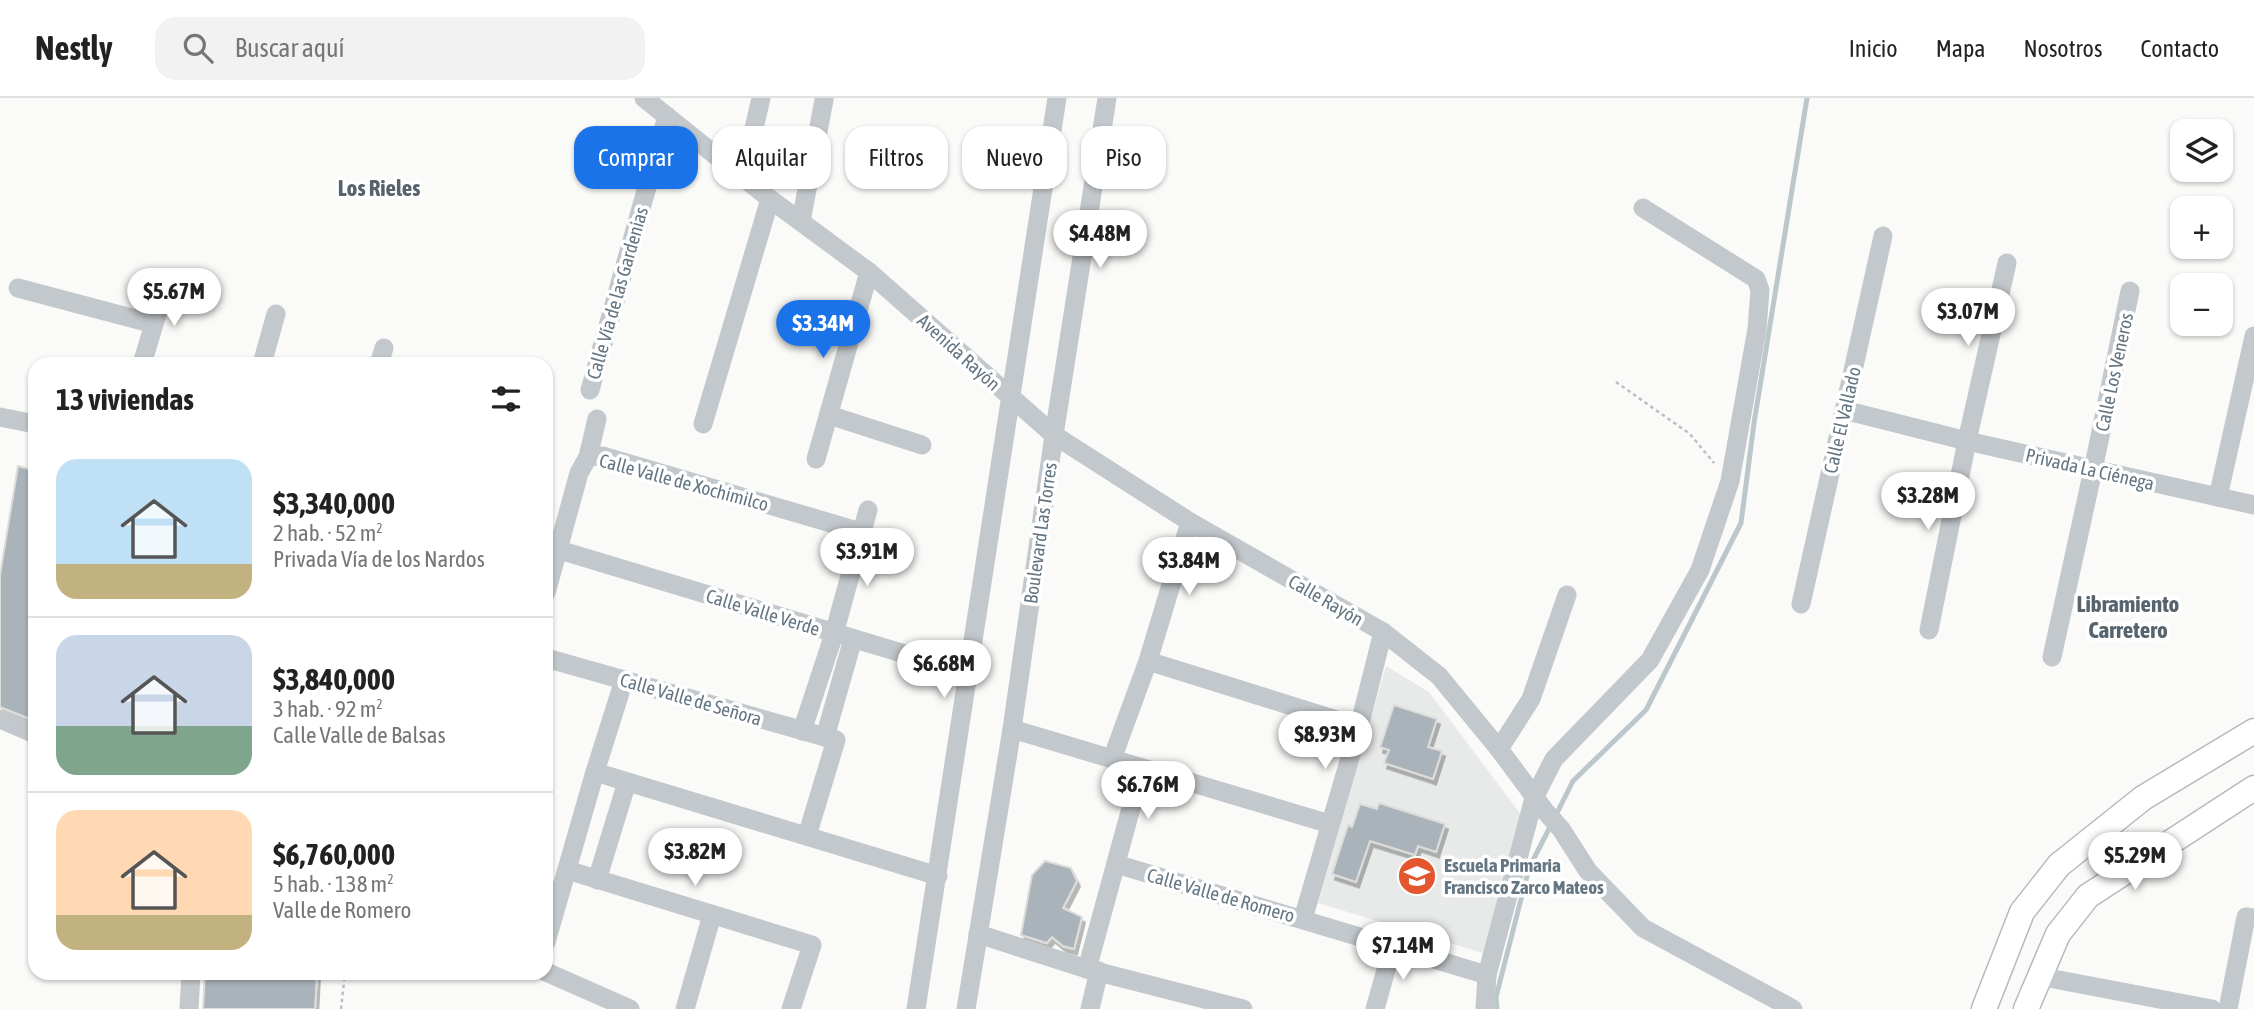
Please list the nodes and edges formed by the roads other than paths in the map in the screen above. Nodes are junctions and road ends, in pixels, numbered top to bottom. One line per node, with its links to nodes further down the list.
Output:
1 (644, 98): 6 (street, Avenida Rayón)
2 (761, 98): 7 (street)
3 (1057, 98): 25 (street)
4 (1107, 98): 32 (street, Boulevard Las Torres)
5 (824, 100): 12 (street)
6 (667, 116): 8 (street, Avenida Rayón); 24 (street, Calle Vía de las Gardenias)
7 (755, 126)
8 (712, 152)
9 (758, 189): 10 (street, Avenida Rayón)
10 (770, 199): 12 (street, Avenida Rayón); 31 (street)
11 (1643, 208): 68 (street)
12 (800, 221): 15 (street, Avenida Rayón)
13 (1883, 236): 26 (street, Calle El Vallado)
14 (2007, 264): 33 (street)
15 (869, 272): 25 (street, Avenida Rayón); 27 (street)
16 (167, 281): 20 (street)
17 (18, 288): 20 (street)
18 (2130, 292): 37 (street, Calle Los Veneros)
19 (276, 314): 23 (street)
20 (155, 324): 22 (street)
21 (2254, 336): 38 (street)
22 (144, 357)
23 (264, 357)
24 (590, 390)
25 (1011, 398): 32 (street, Calle Rayón); 53 (street)
26 (1844, 410): 33 (street, Privada La Ciénega); 46 (street, Calle El Vallado)
27 (829, 415): 34 (street); 36 (street)
28 (0, 417): 30 (street)
29 (597, 419): 35 (street)
30 (28, 423)
31 (703, 424)
32 (1054, 435): 41 (street, Calle Rayón); 57 (street, Boulevard Las Torres)
33 (1967, 441): 37 (street, Privada La Ciénega); 47 (street)
34 (922, 445)
35 (588, 457): 42 (street, Calle Valle de Xochimilco); 43 (street)
36 (816, 459)
37 (2094, 470): 38 (street, Privada La Ciénega); 50 (street, Calle Los Veneros)
38 (2218, 497): 39 (street, Privada La Ciénega)
39 (2254, 505)
40 (867, 510): 42 (street)
41 (1191, 522): 48 (street, Calle Rayón); 52 (street)
42 (861, 532): 49 (street)
43 (553, 545)
44 (553, 548): 49 (street, Calle Valle Verde)
45 (1567, 595): 62 (street)
46 (1801, 604)
47 (1929, 630)
48 (1383, 632): 56 (street); 62 (street, Calle Rayón)
49 (844, 636): 53 (street, Calle Valle Verde); 59 (street); 61 (street)
50 (2052, 657)
51 (553, 660): 54 (street, Calle Valle de Señora)
52 (1148, 662): 56 (street); 63 (street)
53 (968, 673): 73 (street)
54 (624, 680): 59 (street, Calle Valle de Señora); 65 (street)
55 (0, 719): 58 (street)
56 (1359, 727): 69 (street)
57 (1012, 729): 63 (street); 79 (street, Boulevard Las Torres)
58 (28, 731)
59 (803, 731): 61 (street, Calle Valle de Señora)
60 (2254, 731): 97 (main road)
61 (831, 739): 70 (street)
62 (1499, 749): 68 (street, Calle Rayón)
63 (1112, 759): 64 (street)
64 (1142, 768): 69 (street); 71 (street)
65 (595, 772): 66 (street); 72 (street)
66 (627, 782): 70 (street); 74 (street)
67 (2254, 788): 84 (main road)
68 (1539, 805): 83 (street); 96 (street, Calle Rayón)
69 (1330, 824): 78 (street)
70 (807, 836): 73 (street)
71 (1116, 863): 78 (street, Calle Valle de Romero); 81 (street)
72 (567, 870): 74 (street); 76 (street)
73 (938, 876): 90 (street)
74 (597, 880): 75 (street)
75 (712, 915): 88 (street); 89 (street)
76 (553, 918)
77 (2254, 918): 100 (street)
78 (1303, 919): 80 (street, Calle Valle de Romero)
79 (978, 934): 81 (street); 91 (street, Boulevard Las Torres)
80 (1393, 945): 83 (street, Calle Valle de Romero); 94 (street)
81 (1093, 970): 92 (street); 93 (street)
82 (553, 975): 87 (street)
83 (1487, 975): 95 (street)
84 (2038, 976): 98 (main road); 99 (street)
85 (191, 980): 86 (street)
86 (189, 1009)
87 (630, 1009)
88 (685, 1009)
89 (791, 1009)
90 (916, 1009)
91 (966, 1009)
92 (1090, 1009)
93 (1243, 1009)
94 (1375, 1009)
95 (1485, 1009)
96 (1793, 1009)
97 (1984, 1009)
98 (2026, 1009)
99 (2212, 1009)
100 (2228, 1009)

